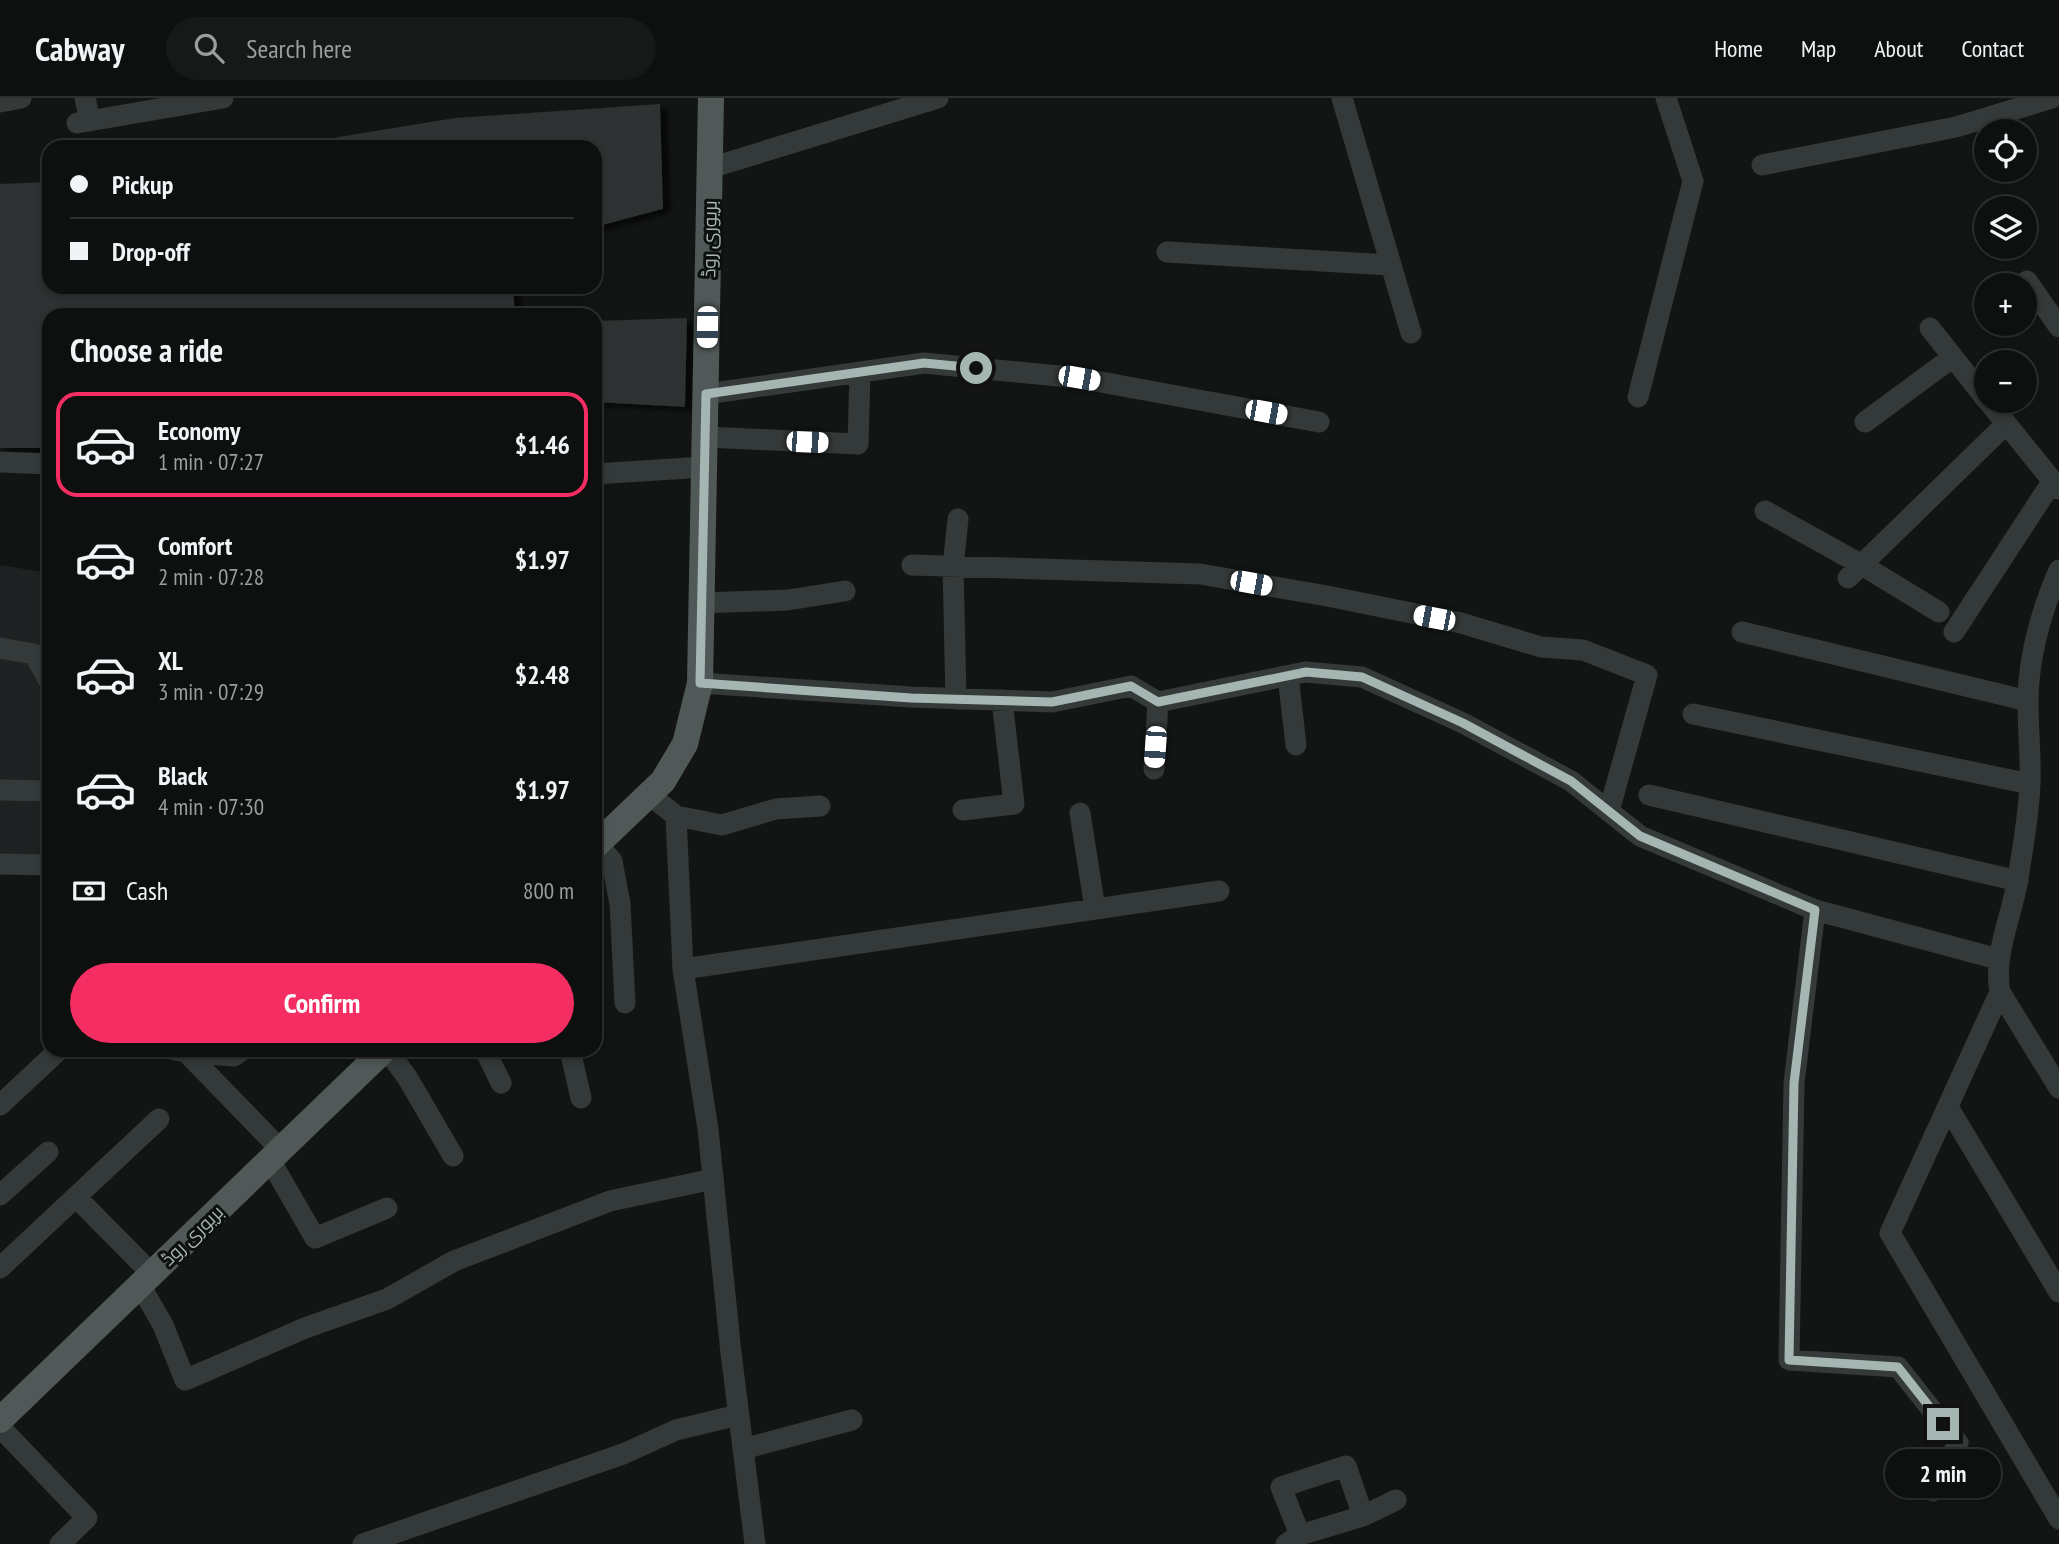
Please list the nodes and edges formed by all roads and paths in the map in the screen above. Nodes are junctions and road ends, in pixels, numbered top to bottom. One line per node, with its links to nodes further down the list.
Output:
1 (21, 98): 9 (street)
2 (85, 98): 3 (street)
3 (223, 98)
4 (711, 98): 11 (main road, بریوری روڈ)
5 (938, 98): 11 (street)
6 (1666, 98): 22 (street)
7 (2052, 98): 10 (street)
8 (1349, 100): 13 (street)
9 (0, 102)
10 (1762, 165)
11 (710, 168): 21 (main road, بریوری روڈ)
12 (1167, 252): 13 (street)
13 (1390, 265): 17 (street)
14 (2037, 295): 15 (street)
15 (2059, 327)
16 (1930, 328): 18 (street)
17 (1412, 333)
18 (1953, 357): 20 (street); 25 (street)
19 (860, 372): 21 (street); 24 (street); 27 (street)
20 (1974, 384)
21 (706, 394): 27 (main road, بریوری روڈ)
22 (1638, 397)
23 (1997, 413): 26 (street)
24 (1319, 422)
25 (1865, 422)
26 (2006, 424): 32 (street); 38 (street)
27 (705, 437): 30 (main road, بریوری روڈ)
28 (0, 462): 29 (street)
29 (42, 464)
30 (704, 467): 31 (street); 40 (main road, بریوری روڈ)
31 (602, 474)
32 (2056, 485): 43 (street)
33 (1765, 511): 38 (street)
34 (958, 519): 36 (street)
35 (912, 565): 36 (street)
36 (953, 567): 48 (street); 62 (street)
37 (2059, 570): 50 (street)
38 (1855, 572): 41 (street)
39 (845, 592): 40 (street)
40 (702, 603): 47 (main road, بریوری روڈ)
41 (1939, 612)
42 (1742, 632): 50 (street)
43 (1954, 632)
44 (0, 648): 45 (street)
45 (42, 668)
46 (1288, 676): 51 (street); 53 (street); 62 (street)
47 (700, 683): 48 (street); 58 (main road, بریوری روڈ)
48 (956, 699): 49 (street)
49 (1002, 700): 51 (street); 61 (street)
50 (2028, 701): 55 (street)
51 (1158, 702): 54 (street)
52 (1693, 714): 55 (street)
53 (1296, 745)
54 (1154, 769)
55 (2030, 784): 69 (street)
56 (0, 790): 57 (street)
57 (42, 791)
58 (649, 794): 64 (street); 65 (main road, بریوری روڈ)
59 (1649, 795): 69 (street)
60 (820, 806): 64 (street)
61 (963, 810)
62 (1609, 811): 72 (street)
63 (1080, 813): 71 (street)
64 (676, 816): 73 (street)
65 (602, 839)
66 (602, 851): 75 (street)
67 (0, 863): 68 (street)
68 (42, 865)
69 (2018, 881): 74 (street)
70 (1219, 891): 71 (street)
71 (1095, 909): 73 (street)
72 (1815, 910): 74 (street); 103 (street)
73 (683, 969): 91 (street)
74 (1999, 976): 83 (street); 86 (street)
75 (625, 1003)
76 (51, 1057): 85 (street)
77 (185, 1057): 89 (street)
78 (375, 1057): 89 (main road, بریوری روڈ)
79 (386, 1057): 90 (street)
80 (488, 1057): 82 (street)
81 (572, 1057): 84 (street)
82 (501, 1083)
83 (2059, 1088)
84 (581, 1098)
85 (0, 1105)
86 (1948, 1107): 97 (street); 106 (street)
87 (159, 1119): 93 (street)
88 (48, 1152): 92 (street)
89 (275, 1155): 94 (street); 96 (main road, بریوری روڈ)
90 (453, 1156)
91 (713, 1179): 96 (street); 98 (street)
92 (0, 1195)
93 (76, 1197): 95 (street); 96 (street)
94 (387, 1208)
95 (0, 1268)
96 (146, 1280): 99 (main road, بریوری روڈ)
97 (2059, 1292)
98 (738, 1415): 102 (street); 109 (street)
99 (0, 1420)
100 (852, 1420): 102 (street)
101 (0, 1427): 108 (street)
102 (743, 1449): 110 (street)
103 (1933, 1491)
104 (1396, 1500): 105 (street)
105 (1363, 1516): 107 (street); 107 (street)
106 (2059, 1519)
107 (1293, 1539)
108 (60, 1544)
109 (363, 1544)
110 (755, 1544)

